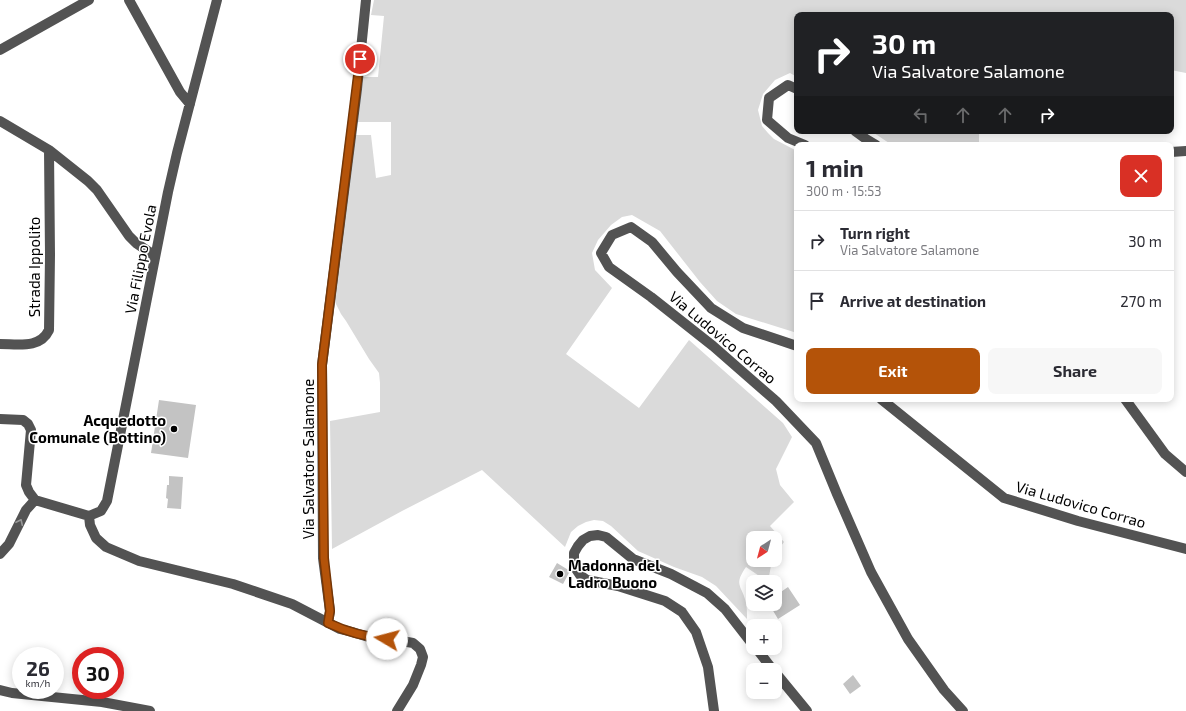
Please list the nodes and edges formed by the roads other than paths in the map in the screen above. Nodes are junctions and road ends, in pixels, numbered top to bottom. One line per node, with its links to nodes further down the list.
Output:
1 (89, 0): 5 (street)
2 (129, 0): 7 (street)
3 (217, 0): 7 (street, Via Filippo Evola)
4 (366, 0): 26 (street, Via Salvatore Salamone)
5 (0, 50)
6 (794, 88): 10 (street)
7 (190, 104): 15 (street, Via Filippo Evola)
8 (0, 121): 12 (street)
9 (859, 134): 11 (street)
10 (798, 142)
11 (871, 142)
12 (49, 150): 15 (street); 16 (street, Strada Ippolito)
13 (1186, 151): 14 (street)
14 (1174, 152)
15 (155, 256): 23 (street, Via Filippo Evola)
16 (0, 344)
17 (794, 345): 36 (street, Via Ludovico Corrao)
18 (885, 402): 24 (street, Via Ludovico Corrao)
19 (1127, 402): 21 (street)
20 (0, 419): 22 (street)
21 (1186, 472)
22 (35, 500): 23 (street); 25 (street, one-way to 22)
23 (89, 516): 26 (street)
24 (1186, 549)
25 (0, 554)
26 (328, 623): 33 (street)
27 (746, 636): 34 (street)
28 (761, 655): 29 (street)
29 (768, 663)
30 (782, 681): 35 (street)
31 (0, 690): 32 (street)
32 (150, 711)
33 (396, 711)
34 (714, 711)
35 (806, 711)
36 (962, 711)

